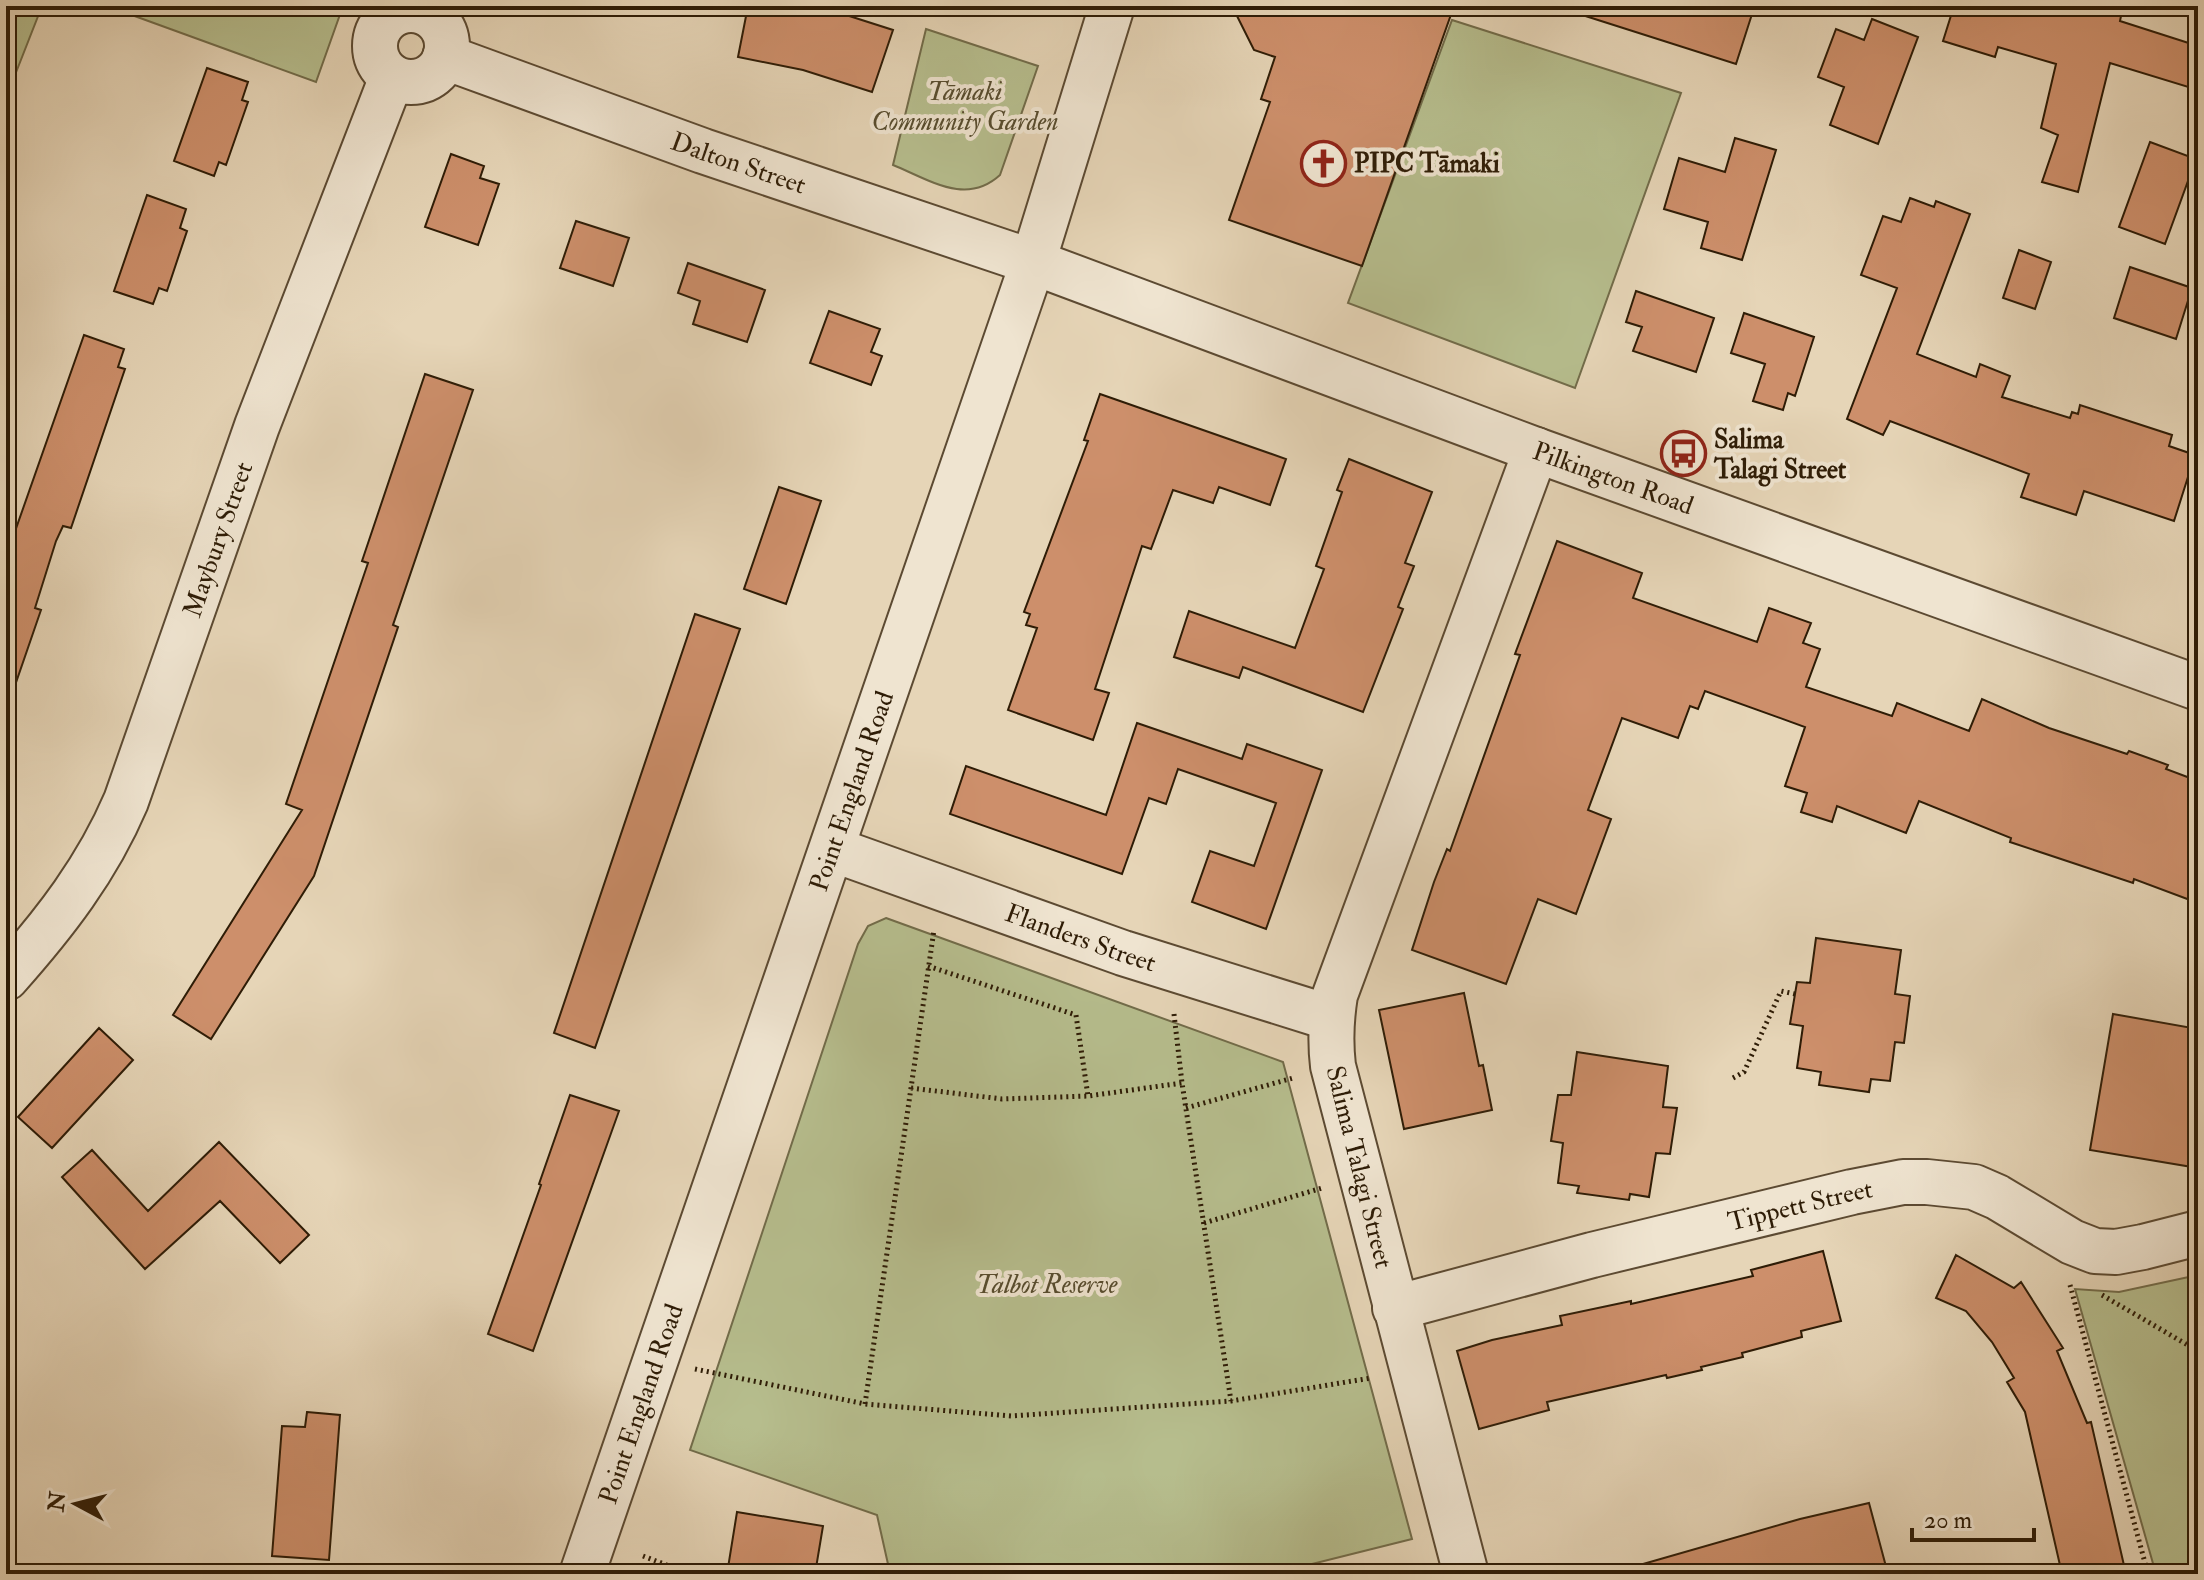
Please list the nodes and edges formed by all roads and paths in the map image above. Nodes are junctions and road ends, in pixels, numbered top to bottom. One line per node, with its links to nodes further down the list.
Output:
1 (1112, 6): 5 (street, Point England Road)
2 (418, 8): 3 (street); 4 (street)
3 (445, 57): 4 (street); 5 (street, Dalton Street)
4 (392, 77): 11 (street, Maybury Street)
5 (1033, 262): 6 (street, Pilkington Road); 8 (street, Point England Road)
6 (1536, 450): 7 (street, Pilkington Road); 14 (street, Salima Talagi Street)
7 (2198, 688)
8 (832, 849): 14 (street, Flanders Street); 34 (street, Point England Road)
9 (935, 926): 10 (path)
10 (928, 966): 18 (path); 19 (path)
11 (6, 978)
12 (1795, 994): 16 (path)
13 (1174, 1012): 17 (path)
14 (1331, 1018): 26 (street, Salima Talagi Street)
15 (1297, 1077): 20 (path)
16 (1733, 1078)
17 (1182, 1083): 19 (path); 20 (path)
18 (911, 1088): 19 (path); 31 (path)
19 (1088, 1096)
20 (1186, 1108): 22 (path)
21 (1328, 1186): 22 (path)
22 (1204, 1223): 30 (path)
23 (2198, 1233): 26 (street, Tippett Street)
24 (2068, 1278): 37 (path)
25 (2101, 1294): 27 (path)
26 (1395, 1308): 36 (street, Salima Talagi Street)
27 (2198, 1353): 32 (path)
28 (689, 1368): 31 (path)
29 (1379, 1377): 30 (path)
30 (1231, 1401): 31 (path)
31 (865, 1404)
32 (2198, 1433)
33 (643, 1556): 35 (path)
34 (582, 1574)
35 (690, 1574)
36 (1466, 1574)
37 (2148, 1574)

